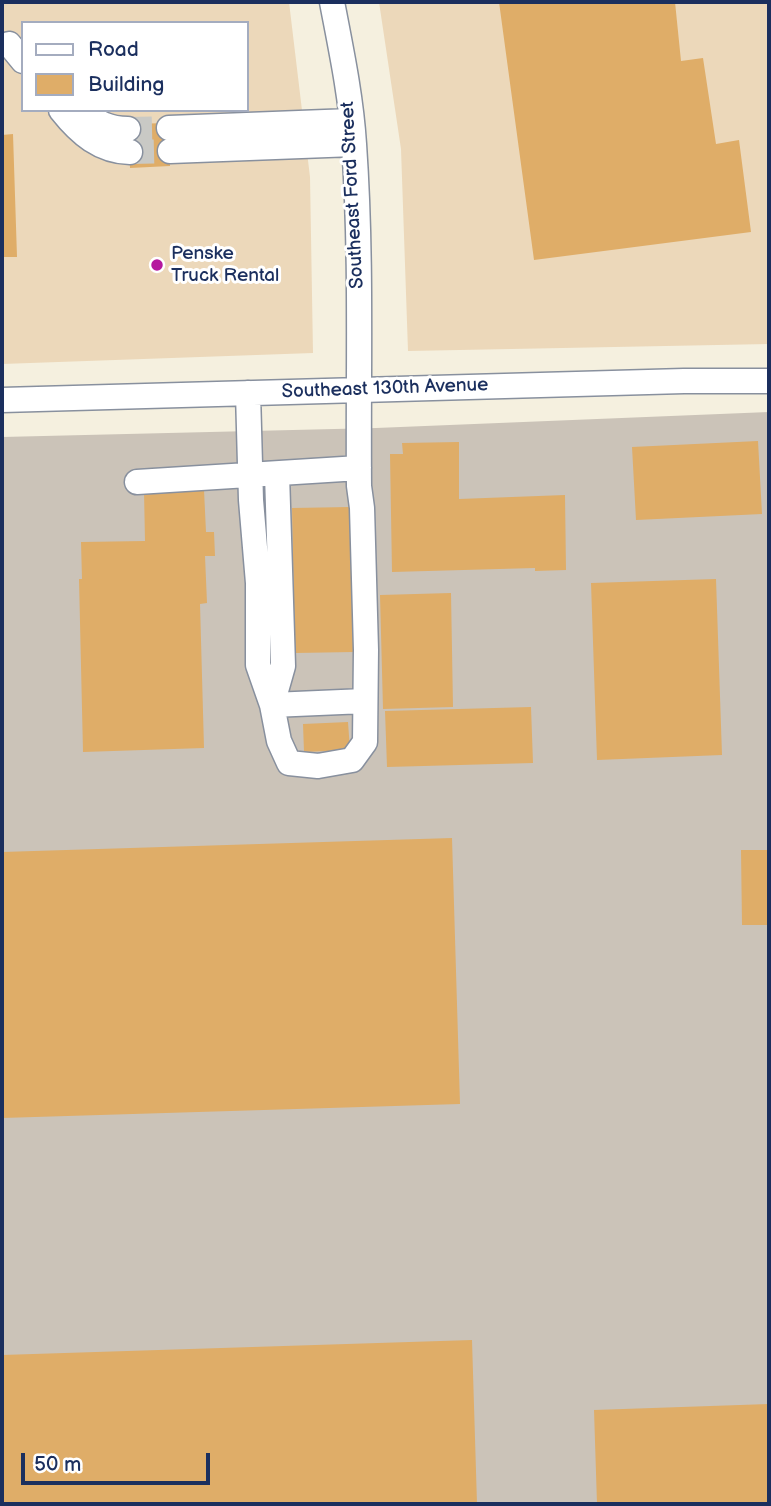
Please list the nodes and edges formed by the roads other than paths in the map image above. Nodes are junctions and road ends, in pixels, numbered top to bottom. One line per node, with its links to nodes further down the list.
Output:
1 (332, 2): 4 (street, Southeast Ford Street)
2 (63, 112): 3 (street)
3 (84, 112)
4 (353, 133): 5 (street); 7 (street, Southeast Ford Street)
5 (169, 139)
6 (769, 381): 7 (street, Southeast 130th Avenue)
7 (360, 390): 8 (street, Southeast 130th Avenue); 10 (street, Southeast Ford Street)
8 (248, 393): 9 (street, Southeast 130th Avenue); 12 (street)
9 (2, 400)
10 (359, 468): 11 (street); 14 (street, Southeast Ford Street)
11 (277, 474): 12 (street); 15 (street)
12 (251, 475): 13 (street); 15 (street)
13 (137, 482)
14 (365, 701): 15 (street); 15 (street, Southeast Ford Street)
15 (272, 705)

